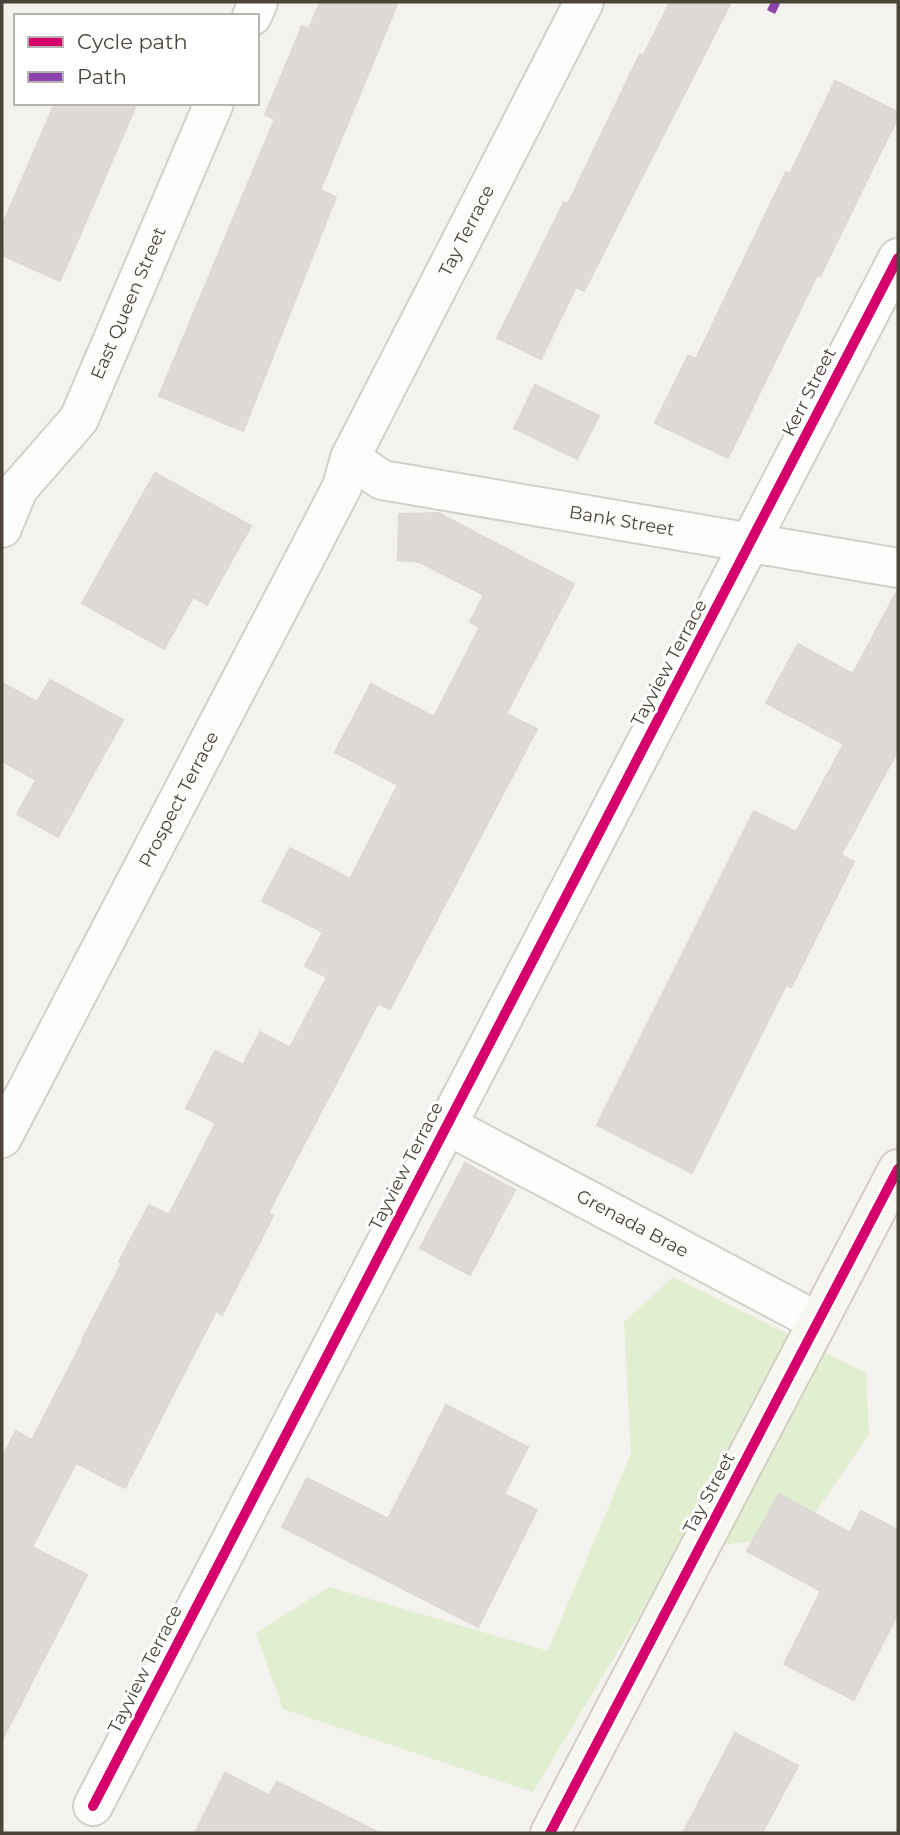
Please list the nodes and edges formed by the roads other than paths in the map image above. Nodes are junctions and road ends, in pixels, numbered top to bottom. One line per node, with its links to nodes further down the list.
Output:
1 (584, 2): 4 (street, Tay Terrace)
2 (213, 105): 5 (street, East Queen Street)
3 (898, 258): 7 (street, Kerr Street)
4 (350, 458): 7 (street, Bank Street); 10 (street, Prospect Terrace)
5 (10, 491): 6 (street, East Queen Street)
6 (2, 528)
7 (752, 542): 8 (street, Bank Street); 9 (street, Tayview Terrace)
8 (898, 568)
9 (447, 1125): 12 (street, Grenada Brae); 13 (street, Tayview Terrace)
10 (2, 1138)
11 (898, 1169): 12 (main road, Tay Street)
12 (818, 1322): 14 (main road, Tay Street)
13 (93, 1806)
14 (550, 1833)

